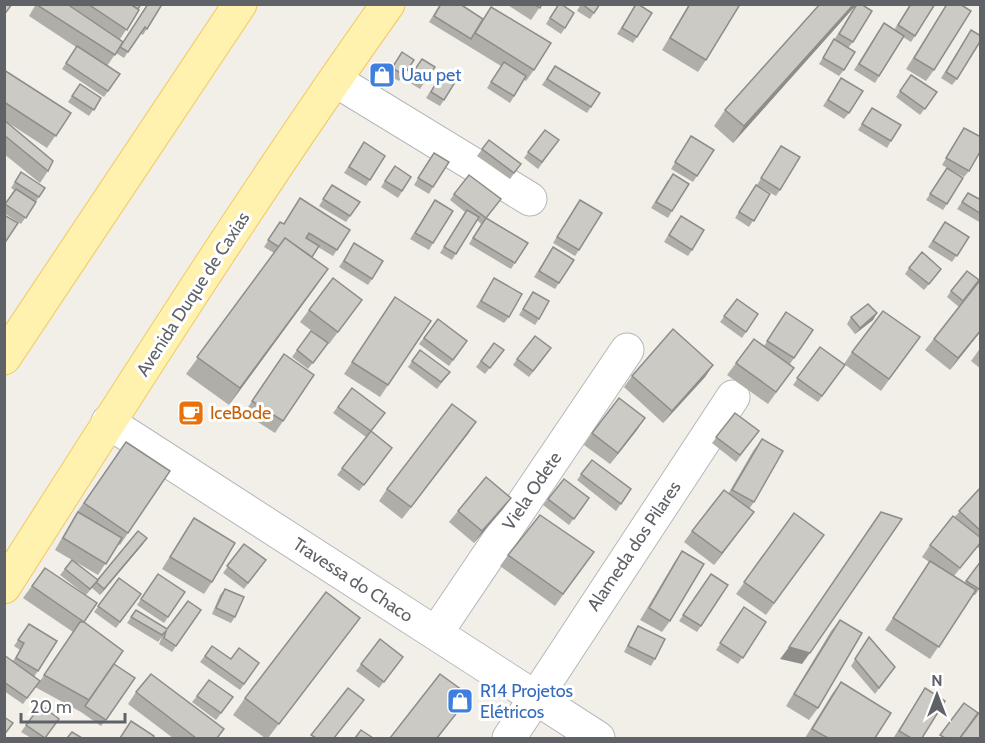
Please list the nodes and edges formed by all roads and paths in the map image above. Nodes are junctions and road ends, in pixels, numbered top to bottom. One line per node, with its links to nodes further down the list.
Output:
1 (240, 4): 6 (main road)
2 (388, 4): 3 (main road, Avenida Duque de Caxias)
3 (335, 80): 4 (street); 8 (main road, Avenida Duque de Caxias)
4 (530, 199)
5 (627, 350): 10 (street, Viela Odete)
6 (6, 352)
7 (733, 397): 11 (street, Alameda dos Pilares)
8 (108, 422): 9 (main road, Avenida Duque de Caxias); 10 (street, Travessa do Chaco)
9 (4, 587)
10 (436, 633): 11 (street, Travessa do Chaco)
11 (535, 696): 12 (street, Alameda dos Pilares); 13 (street, Travessa do Chaco)
12 (508, 738)
13 (598, 738)

